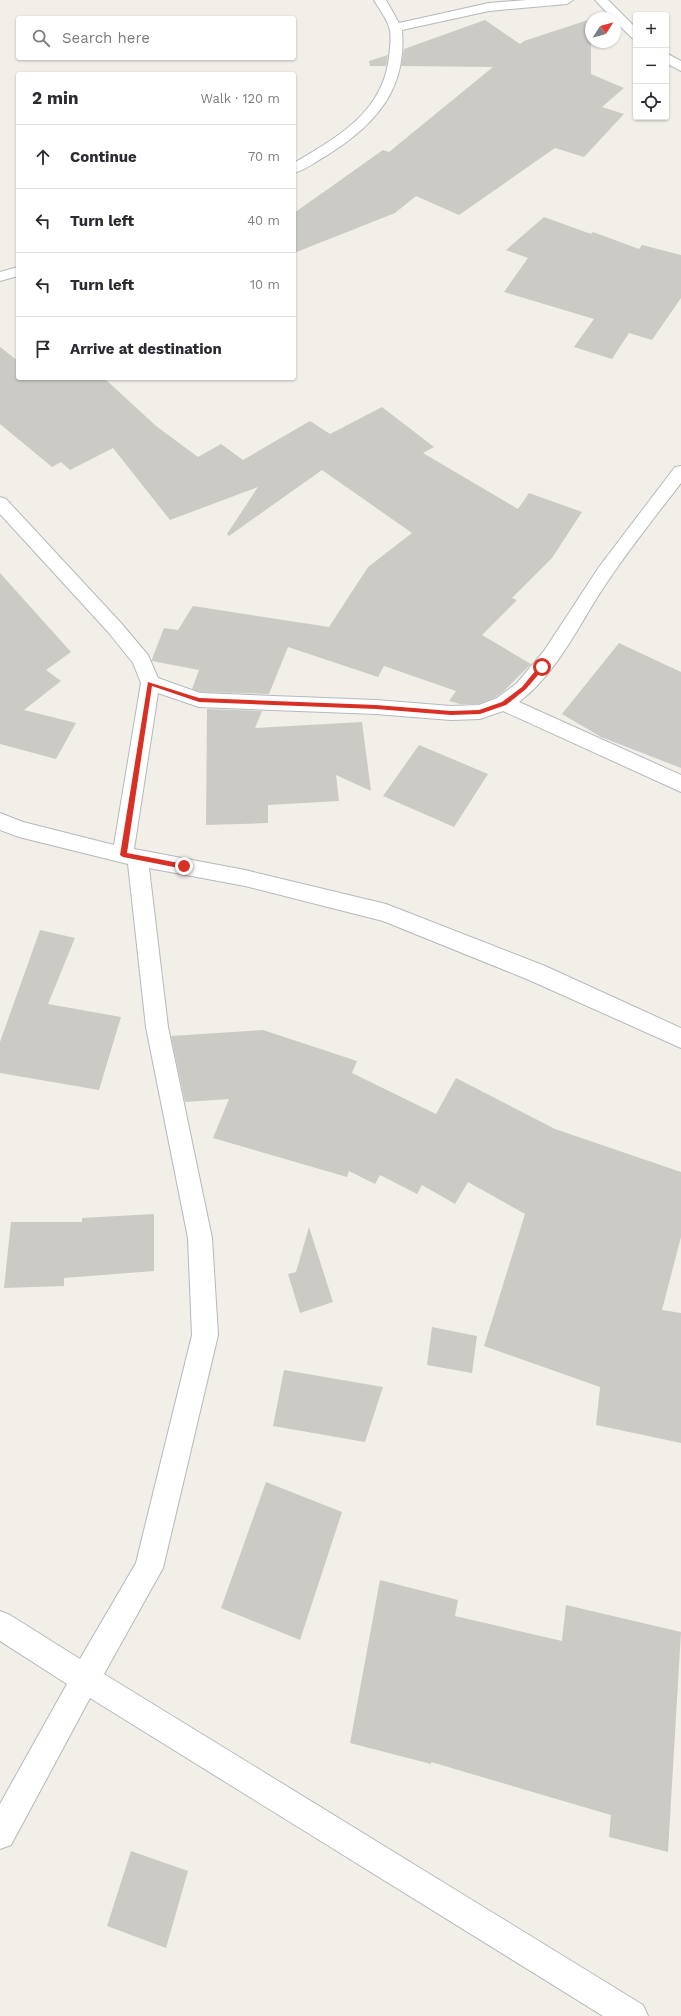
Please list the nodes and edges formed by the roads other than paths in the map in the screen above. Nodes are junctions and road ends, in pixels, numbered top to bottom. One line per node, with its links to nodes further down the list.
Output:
1 (380, 0): 6 (street)
2 (567, 0): 5 (street)
3 (601, 0): 7 (street)
4 (454, 1): 5 (street)
5 (489, 7): 6 (street)
6 (395, 28): 10 (street)
7 (633, 32)
8 (669, 59): 9 (street)
9 (681, 67)
10 (296, 168)
11 (16, 272): 12 (street)
12 (0, 277)
13 (681, 471): 16 (street)
14 (0, 503): 15 (street)
15 (150, 684): 16 (street); 19 (street)
16 (504, 703): 17 (street)
17 (681, 784)
18 (0, 821): 19 (street)
19 (130, 856): 20 (street); 22 (street)
20 (681, 1038)
21 (0, 1625): 22 (street)
22 (85, 1679): 23 (street); 24 (street)
23 (0, 1834)
24 (632, 2016)

